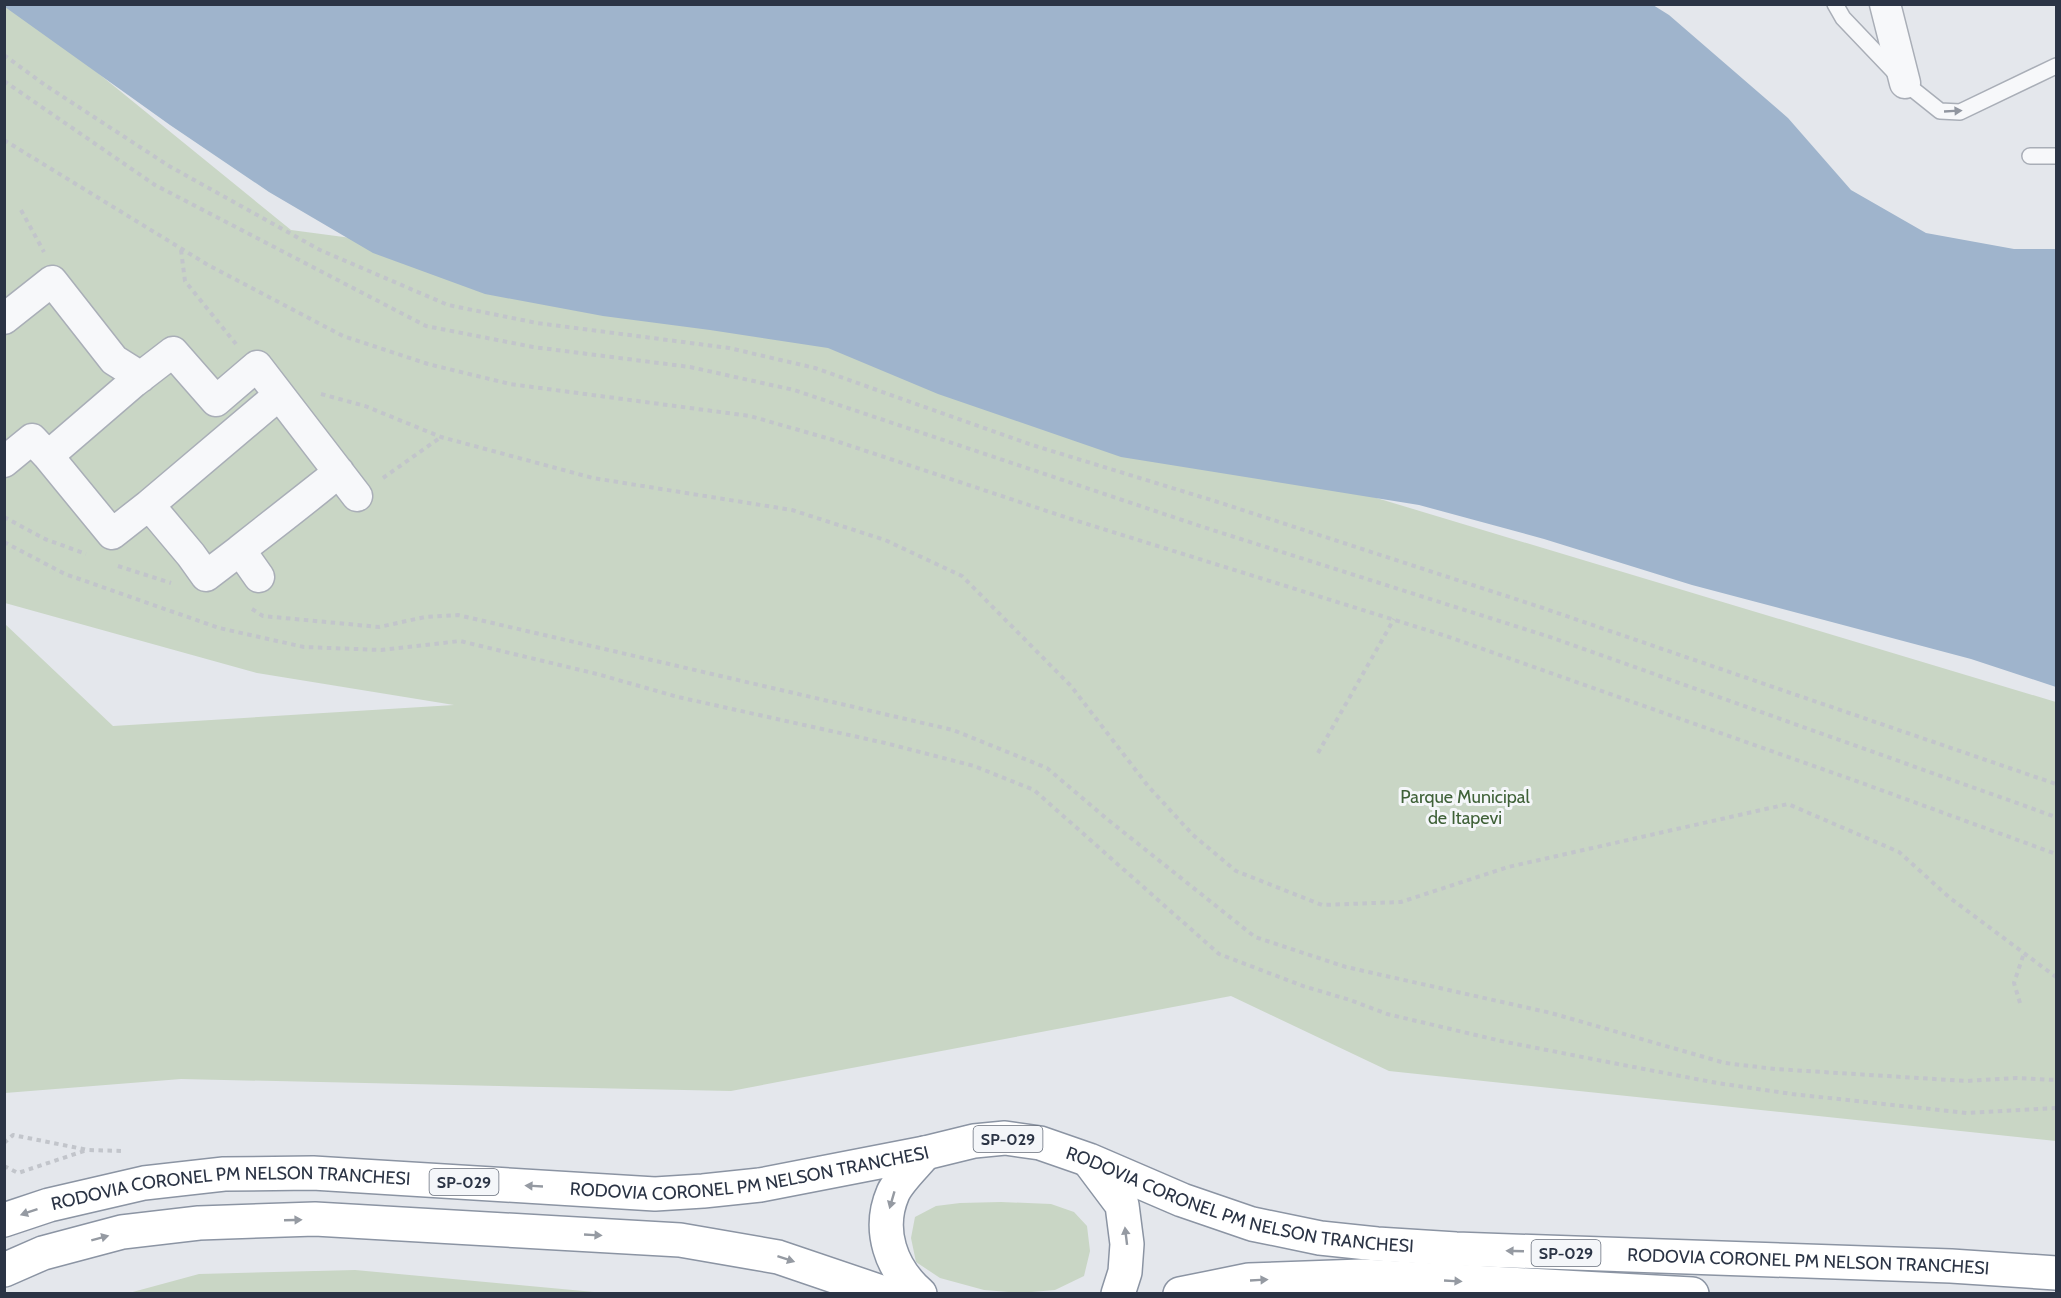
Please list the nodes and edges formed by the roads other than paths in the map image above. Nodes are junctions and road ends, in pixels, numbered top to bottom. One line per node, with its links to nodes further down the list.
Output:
1 (1835, 4): 4 (lane)
2 (1885, 4): 4 (street)
3 (2056, 66): 4 (lane, one-way to 3)
4 (1905, 83)
5 (2030, 156): 6 (lane)
6 (2056, 156)
7 (4, 320): 8 (street)
8 (141, 376): 9 (street); 10 (street)
9 (279, 395): 12 (street); 14 (street)
10 (48, 456): 11 (street); 14 (street)
11 (4, 462)
12 (339, 472): 13 (street); 15 (street)
13 (357, 496)
14 (149, 505): 15 (street)
15 (240, 550): 16 (street)
16 (259, 577)
17 (925, 1153): 18 (highway, RODOVIA CORONEL PM NELSON TRANCHESI / SP-029); 19 (highway, RODOVIA CORONEL PM NELSON TRANCHESI / SP-029, one-way to 19); 23 (highway, one-way to 23)
18 (1089, 1160): 21 (highway, RODOVIA CORONEL PM NELSON TRANCHESI / SP-029, one-way to 18); 24 (highway, one-way to 18)
19 (4, 1220)
20 (4, 1270): 22 (highway, RODOVIA CORONEL PM NELSON TRANCHESI, one-way to 22)
21 (2056, 1273)
22 (887, 1293)
23 (920, 1293)
24 (1118, 1293)
25 (1180, 1293): 26 (highway, RODOVIA CORONEL PM NELSON TRANCHESI / SP-029, one-way to 26)
26 (1692, 1293)

